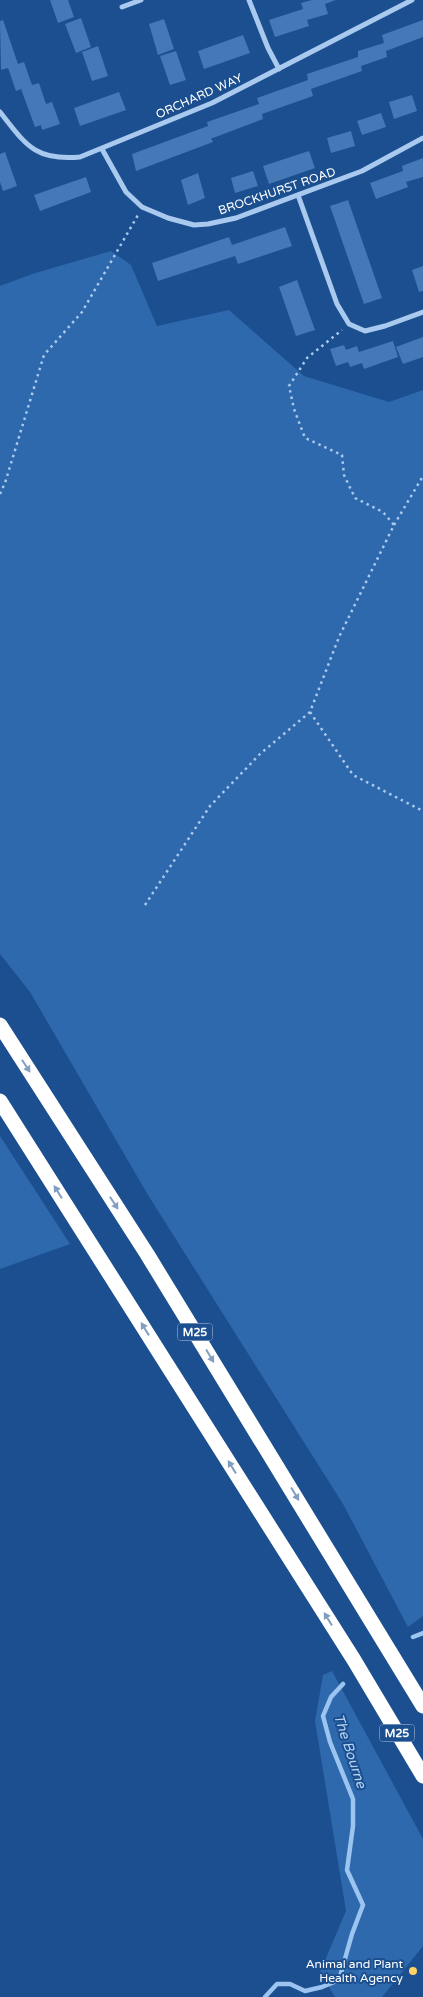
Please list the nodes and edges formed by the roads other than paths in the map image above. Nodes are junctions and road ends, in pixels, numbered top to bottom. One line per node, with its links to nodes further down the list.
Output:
1 (141, 0): 4 (street)
2 (249, 0): 5 (street)
3 (412, 0): 5 (street, ORCHARD WAY)
4 (122, 7)
5 (279, 69): 8 (street, ORCHARD WAY)
6 (0, 112): 8 (street, ORCHARD WAY)
7 (423, 138): 9 (street, BROCKHURST ROAD)
8 (102, 149): 9 (street, BROCKHURST ROAD)
9 (298, 195): 10 (street)
10 (423, 312)
11 (0, 1025): 13 (highway, M25, one-way to 13)
12 (0, 1101): 14 (highway, M25, one-way to 12)
13 (423, 1706)
14 (423, 1776)

